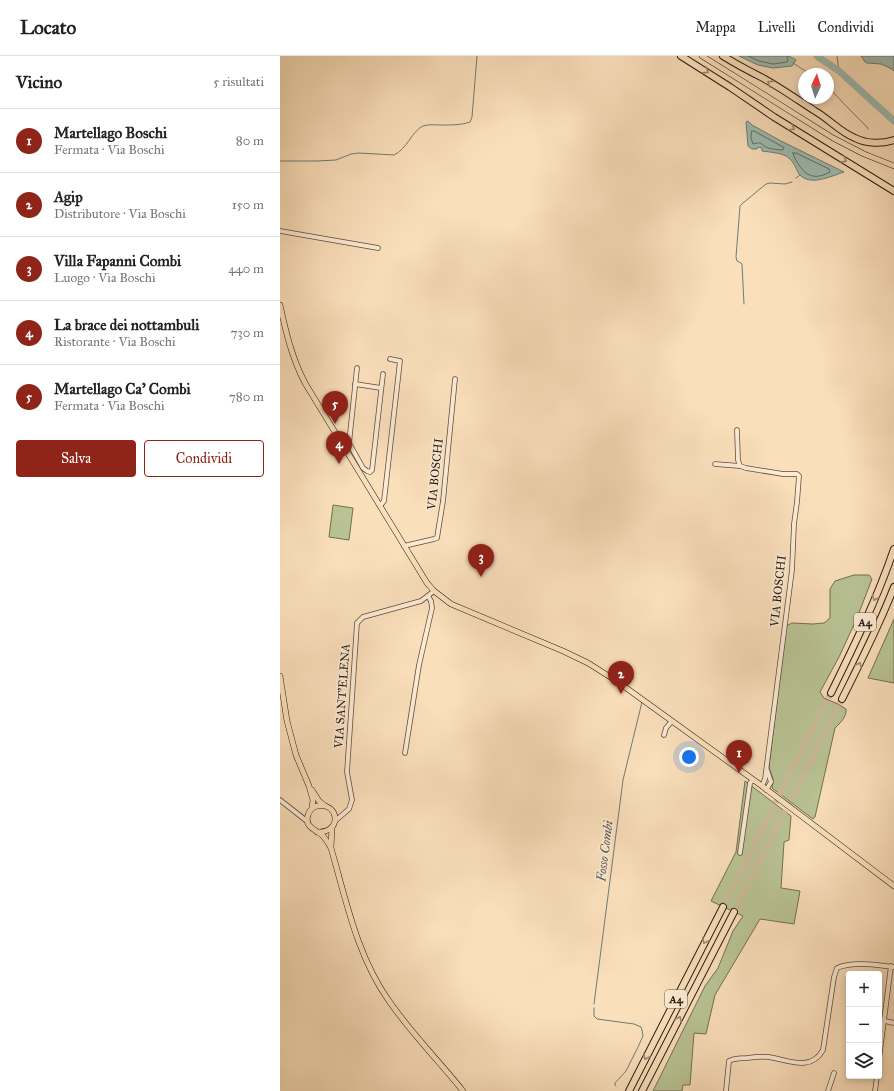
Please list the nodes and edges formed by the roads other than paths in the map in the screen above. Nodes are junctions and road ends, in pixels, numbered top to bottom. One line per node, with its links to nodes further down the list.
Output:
1 (681, 56): 6 (highway, one-way to 6)
2 (702, 56): 5 (main road)
3 (723, 56): 4 (highway, one-way to 3)
4 (893, 140)
5 (894, 166)
6 (894, 191)
7 (280, 231): 8 (street)
8 (378, 248)
9 (280, 306): 17 (main road)
10 (390, 359): 20 (street)
11 (357, 368): 14 (street)
12 (383, 374): 15 (street)
13 (455, 379): 21 (street, VIA BOSCHI)
14 (355, 384): 15 (street); 17 (street)
15 (381, 388): 17 (street)
16 (737, 430): 19 (street)
17 (346, 445): 20 (main road)
18 (715, 464): 19 (street, VIA BOSCHI)
19 (740, 466): 34 (street, VIA BOSCHI)
20 (380, 506): 21 (main road)
21 (404, 546): 24 (main road)
22 (894, 549): 27 (highway, A4, one-way to 27)
23 (894, 587): 28 (highway, A4, one-way to 23)
24 (434, 591): 25 (street); 29 (main road)
25 (428, 596): 31 (street); 40 (street, VIA SANT'ELENA)
26 (280, 676): 33 (main road)
27 (831, 694)
28 (842, 700)
29 (672, 721): 30 (street); 32 (main road)
30 (664, 735)
31 (405, 753)
32 (753, 780): 34 (main road); 46 (street)
33 (309, 786): 36 (main road); 37 (main road)
34 (764, 788): 47 (main road)
35 (280, 800): 39 (street)
36 (324, 805): 37 (main road); 38 (main road)
37 (311, 810): 39 (street); 42 (main road)
38 (333, 811): 40 (street); 41 (main road)
39 (295, 812): 42 (street)
40 (346, 812): 41 (street)
41 (335, 821): 43 (main road)
42 (308, 822): 44 (main road)
43 (332, 827): 44 (main road); 45 (main road)
44 (317, 832): 45 (main road)
45 (331, 848): 56 (main road)
46 (740, 853)
47 (894, 886)
48 (723, 907): 57 (highway, A4, one-way to 57)
49 (734, 912): 58 (highway, A4, one-way to 49)
50 (893, 966): 51 (street); 59 (street)
51 (884, 1020): 52 (street); 53 (street)
52 (894, 1023)
53 (881, 1043)
54 (834, 1073): 60 (street)
55 (877, 1079): 61 (street)
56 (463, 1091)
57 (629, 1091)
58 (642, 1091)
59 (726, 1091)
60 (828, 1091)
61 (875, 1091)

